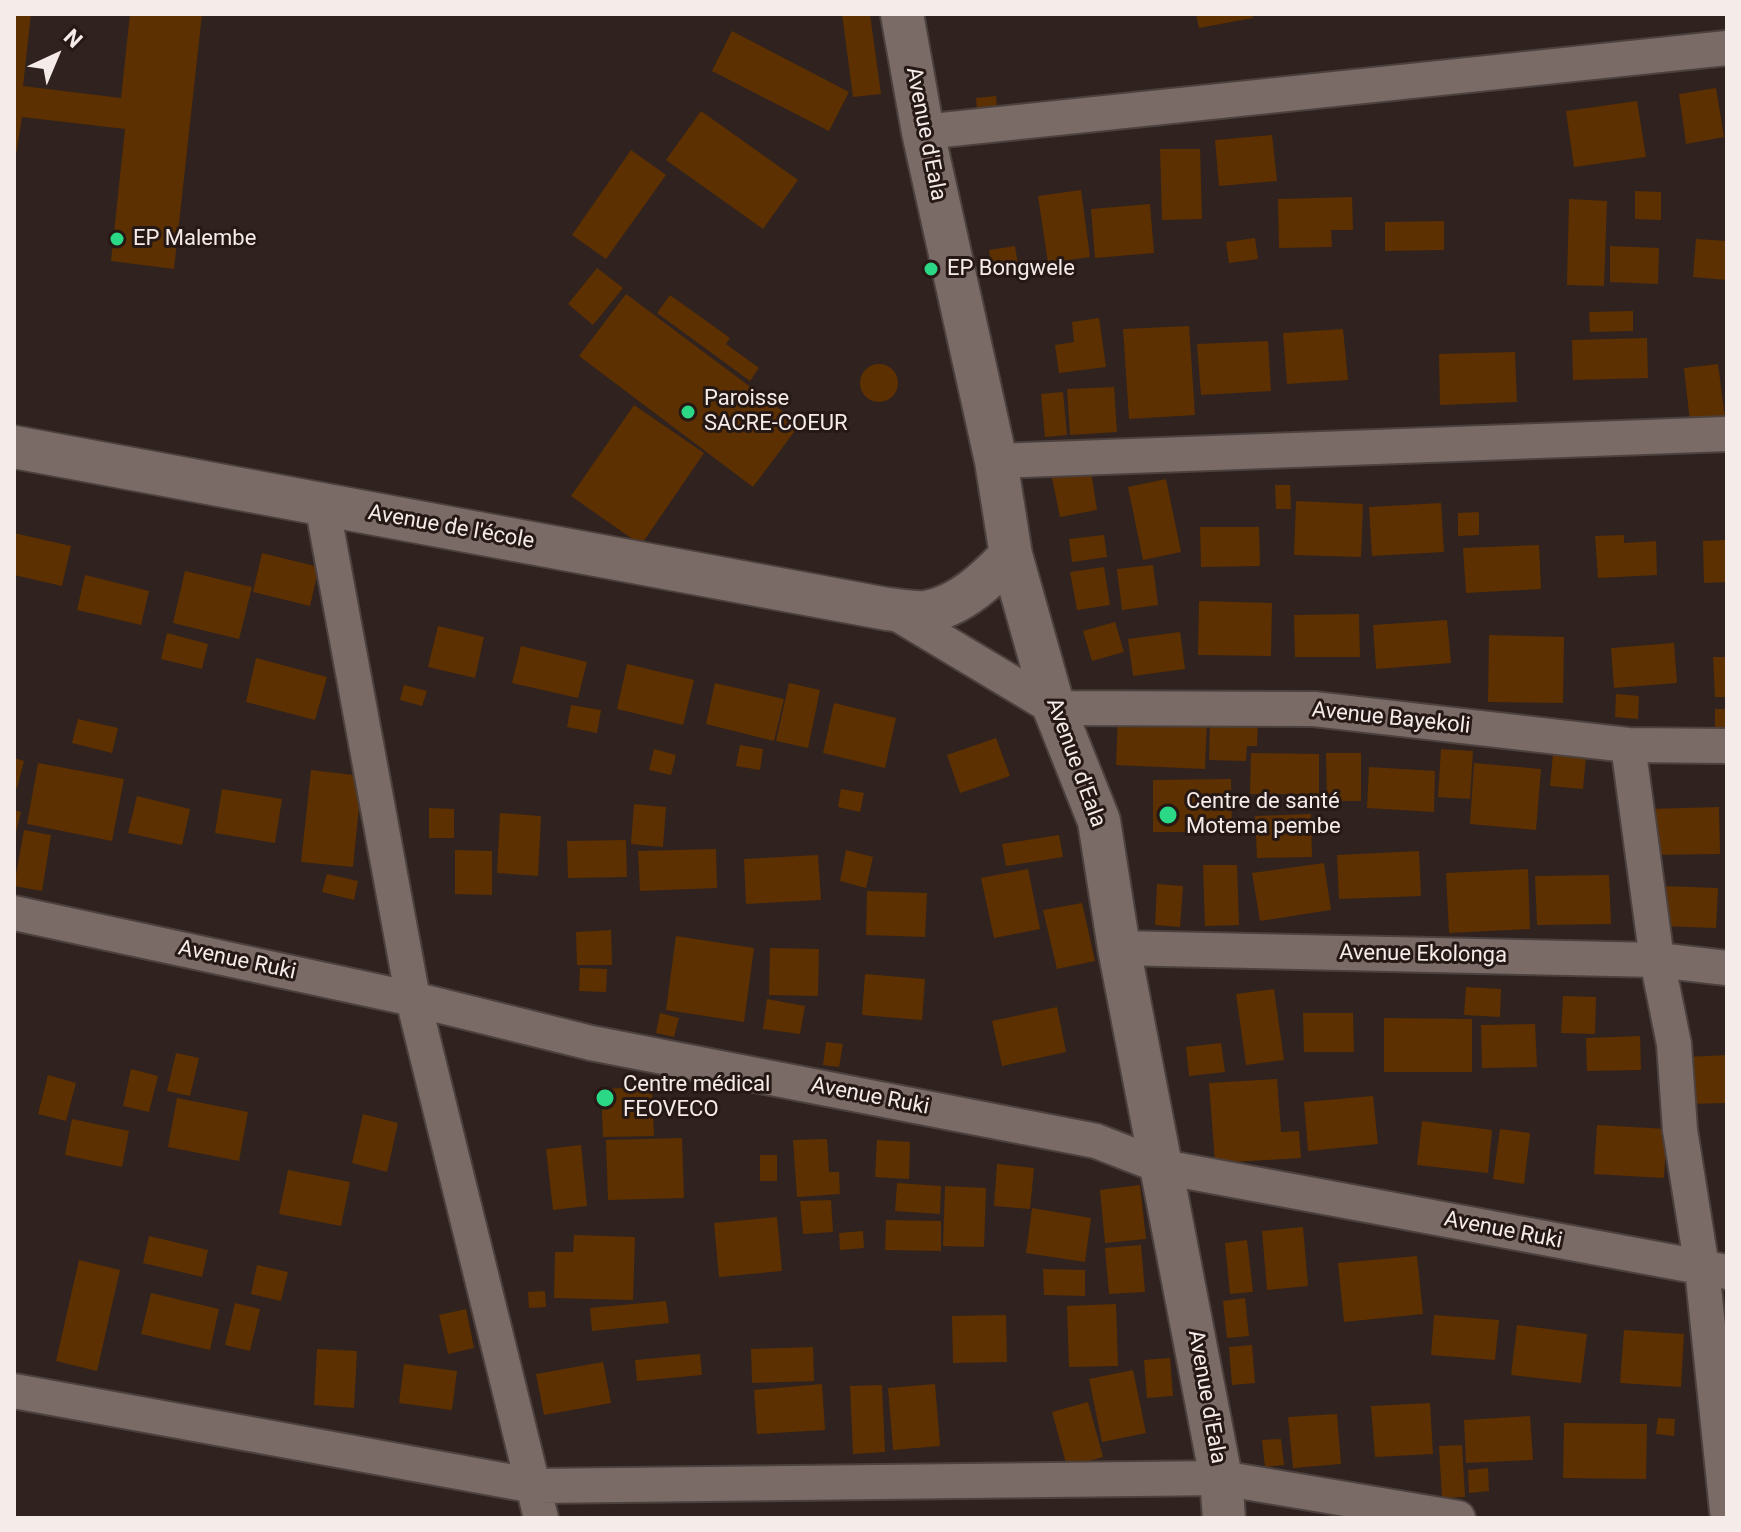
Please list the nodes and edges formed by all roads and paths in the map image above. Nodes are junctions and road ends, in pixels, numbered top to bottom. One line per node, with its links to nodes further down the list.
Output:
1 (902, 14): 3 (street, Avenue d'Eala)
2 (1727, 48): 3 (street)
3 (923, 132): 6 (street, Avenue d'Eala)
4 (1727, 434): 6 (street)
5 (14, 447): 7 (street, Avenue de l'école)
6 (996, 461): 8 (street, Avenue d'Eala)
7 (322, 504): 9 (street, Avenue de l'école); 17 (street)
8 (1011, 555): 9 (street, Avenue de l'école); 10 (street, Avenue d'Eala)
9 (887, 609): 10 (street)
10 (1054, 708): 11 (street, Avenue Bayekoli); 14 (street, Avenue d'Eala)
11 (1628, 745): 12 (street, Avenue Bayekoli); 15 (street)
12 (1727, 746)
13 (14, 913): 17 (street, Avenue Ruki)
14 (1119, 948): 15 (street, Avenue Ekolonga); 18 (street, Avenue d'Eala)
15 (1657, 960): 16 (street, Avenue Ekolonga); 19 (street)
16 (1727, 968)
17 (413, 999): 18 (street, Avenue Ruki); 22 (street)
18 (1163, 1167): 19 (street, Avenue Ruki); 21 (street, Avenue d'Eala)
19 (1714, 1270): 23 (street)
20 (14, 1391): 22 (street)
21 (1222, 1498): 22 (street); 24 (street)
22 (538, 1502)
23 (1727, 1511)
24 (1458, 1518)

